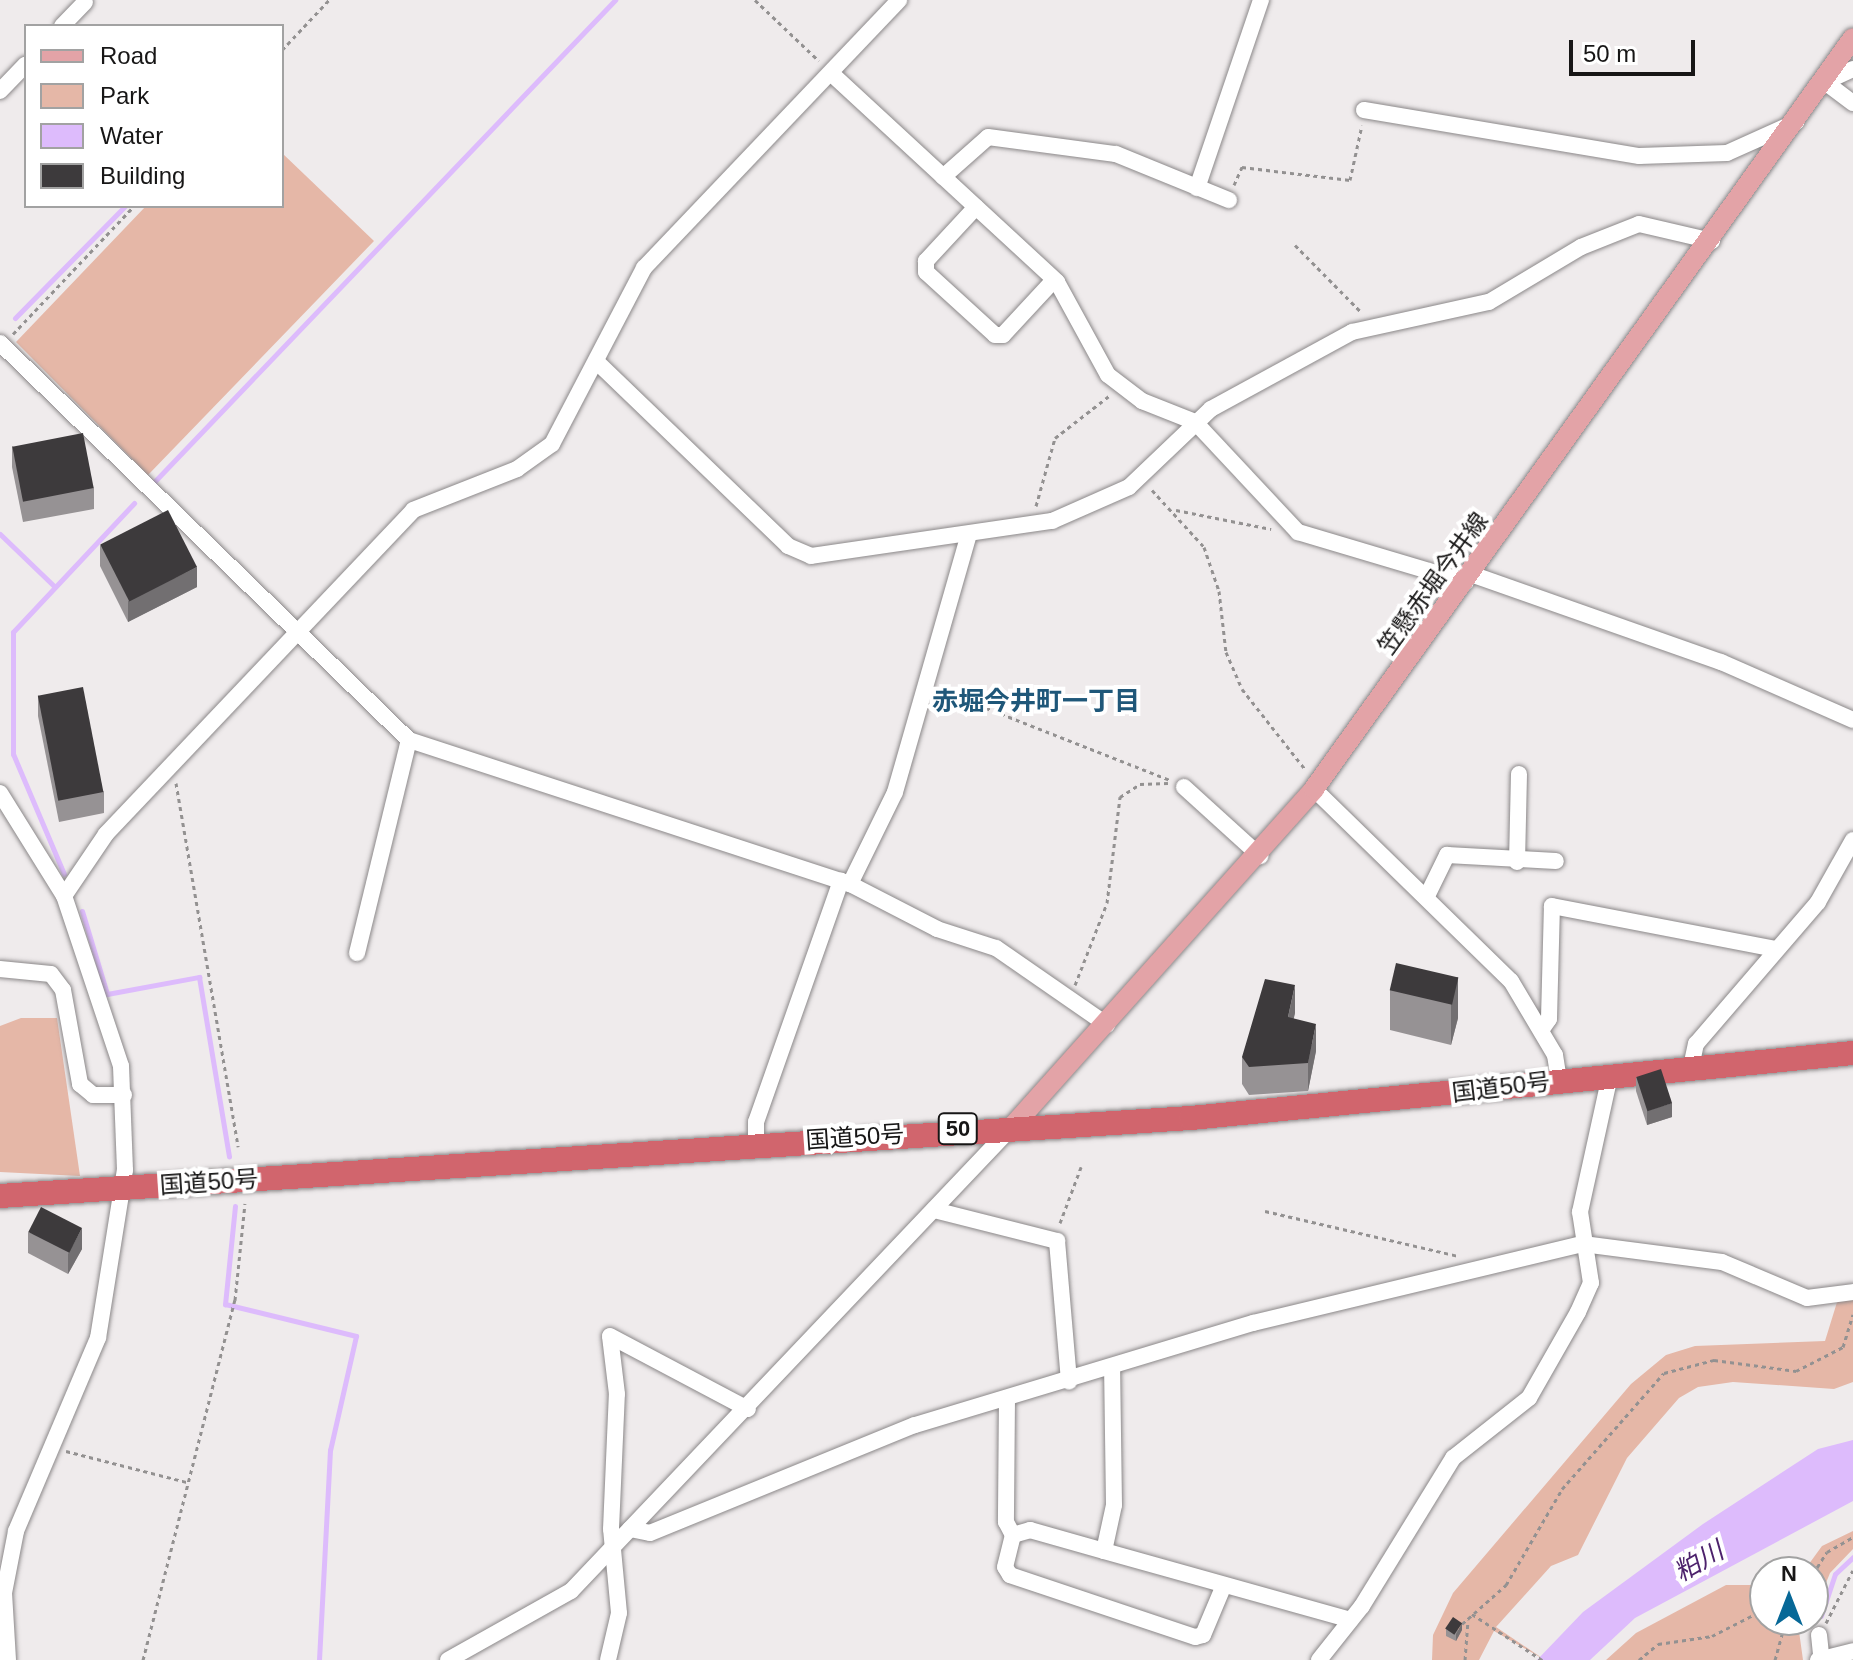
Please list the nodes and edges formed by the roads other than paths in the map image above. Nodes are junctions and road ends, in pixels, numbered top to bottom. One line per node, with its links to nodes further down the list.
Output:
1 (899, 0): 8 (street)
2 (1261, 0): 15 (street)
3 (85, 2): 4 (street)
4 (64, 24)
5 (1853, 38): 9 (main road, 笠懸赤堀今井線)
6 (24, 66): 10 (street)
7 (1853, 69): 9 (street)
8 (833, 75): 14 (street); 21 (street)
9 (1825, 82): 11 (street); 13 (main road, 笠懸赤堀今井線)
10 (0, 91)
11 (1853, 103)
12 (1364, 110): 13 (street)
13 (1798, 122): 18 (main road, 笠懸赤堀今井線)
14 (943, 177): 15 (street); 17 (street)
15 (1197, 188): 16 (street)
16 (1229, 200)
17 (976, 207): 19 (street); 19 (street)
18 (1712, 241): 22 (street); 24 (main road, 笠懸赤堀今井線)
19 (1055, 281): 22 (street)
20 (1, 344): 25 (street)
21 (598, 363): 23 (street); 25 (street)
22 (1195, 422): 23 (street); 24 (street)
23 (968, 538): 36 (street)
24 (1468, 578): 26 (street); 30 (main road, 笠懸赤堀今井線)
25 (298, 630): 27 (street); 37 (street)
26 (1853, 720)
27 (409, 740): 36 (street); 40 (street)
28 (1519, 774): 35 (street)
29 (1184, 787): 33 (street)
30 (1316, 787): 33 (main road, 笠懸赤堀今井線); 38 (street)
31 (0, 793): 37 (street)
32 (1853, 840): 39 (street)
33 (1260, 856): 42 (main road, 笠懸赤堀今井線)
34 (1556, 861): 35 (street)
35 (1517, 862): 38 (street)
36 (845, 882): 42 (street); 50 (street)
37 (64, 896): 48 (street)
38 (1427, 896): 43 (street)
39 (1775, 949): 43 (street); 45 (street)
40 (357, 953)
41 (0, 969): 48 (street)
42 (1107, 1025): 49 (main road, 笠懸赤堀今井線)
43 (1542, 1029): 47 (street)
44 (1853, 1053): 45 (highway, 国道50号 / 50)
45 (1691, 1067): 46 (highway, 国道50号 / 50)
46 (1610, 1075): 47 (highway, 国道50号 / 50); 54 (street)
47 (1559, 1080): 49 (highway, 国道50号 / 50)
48 (124, 1095): 51 (street)
49 (1013, 1126): 50 (highway, 国道50号 / 50); 53 (street)
50 (756, 1144): 51 (highway, 国道50号 / 50)
51 (121, 1187): 52 (highway, 国道50号 / 50); 69 (street)
52 (0, 1196)
53 (934, 1210): 57 (street); 59 (street)
54 (1583, 1244): 55 (street); 56 (street); 65 (street)
55 (1853, 1292)
56 (1112, 1368): 57 (street); 63 (street)
57 (1069, 1381): 58 (street)
58 (1007, 1398): 60 (street); 61 (street)
59 (748, 1409): 60 (street); 62 (street)
60 (630, 1529): 62 (street)
61 (1013, 1535): 63 (street); 64 (street)
62 (614, 1546): 70 (street); 71 (street)
63 (1104, 1551): 64 (street)
64 (1224, 1585): 65 (street)
65 (1351, 1620): 72 (street)
66 (1819, 1636): 68 (street)
67 (1853, 1651): 68 (street)
68 (1820, 1658)
69 (8, 1660)
70 (448, 1660)
71 (608, 1660)
72 (1319, 1660)

